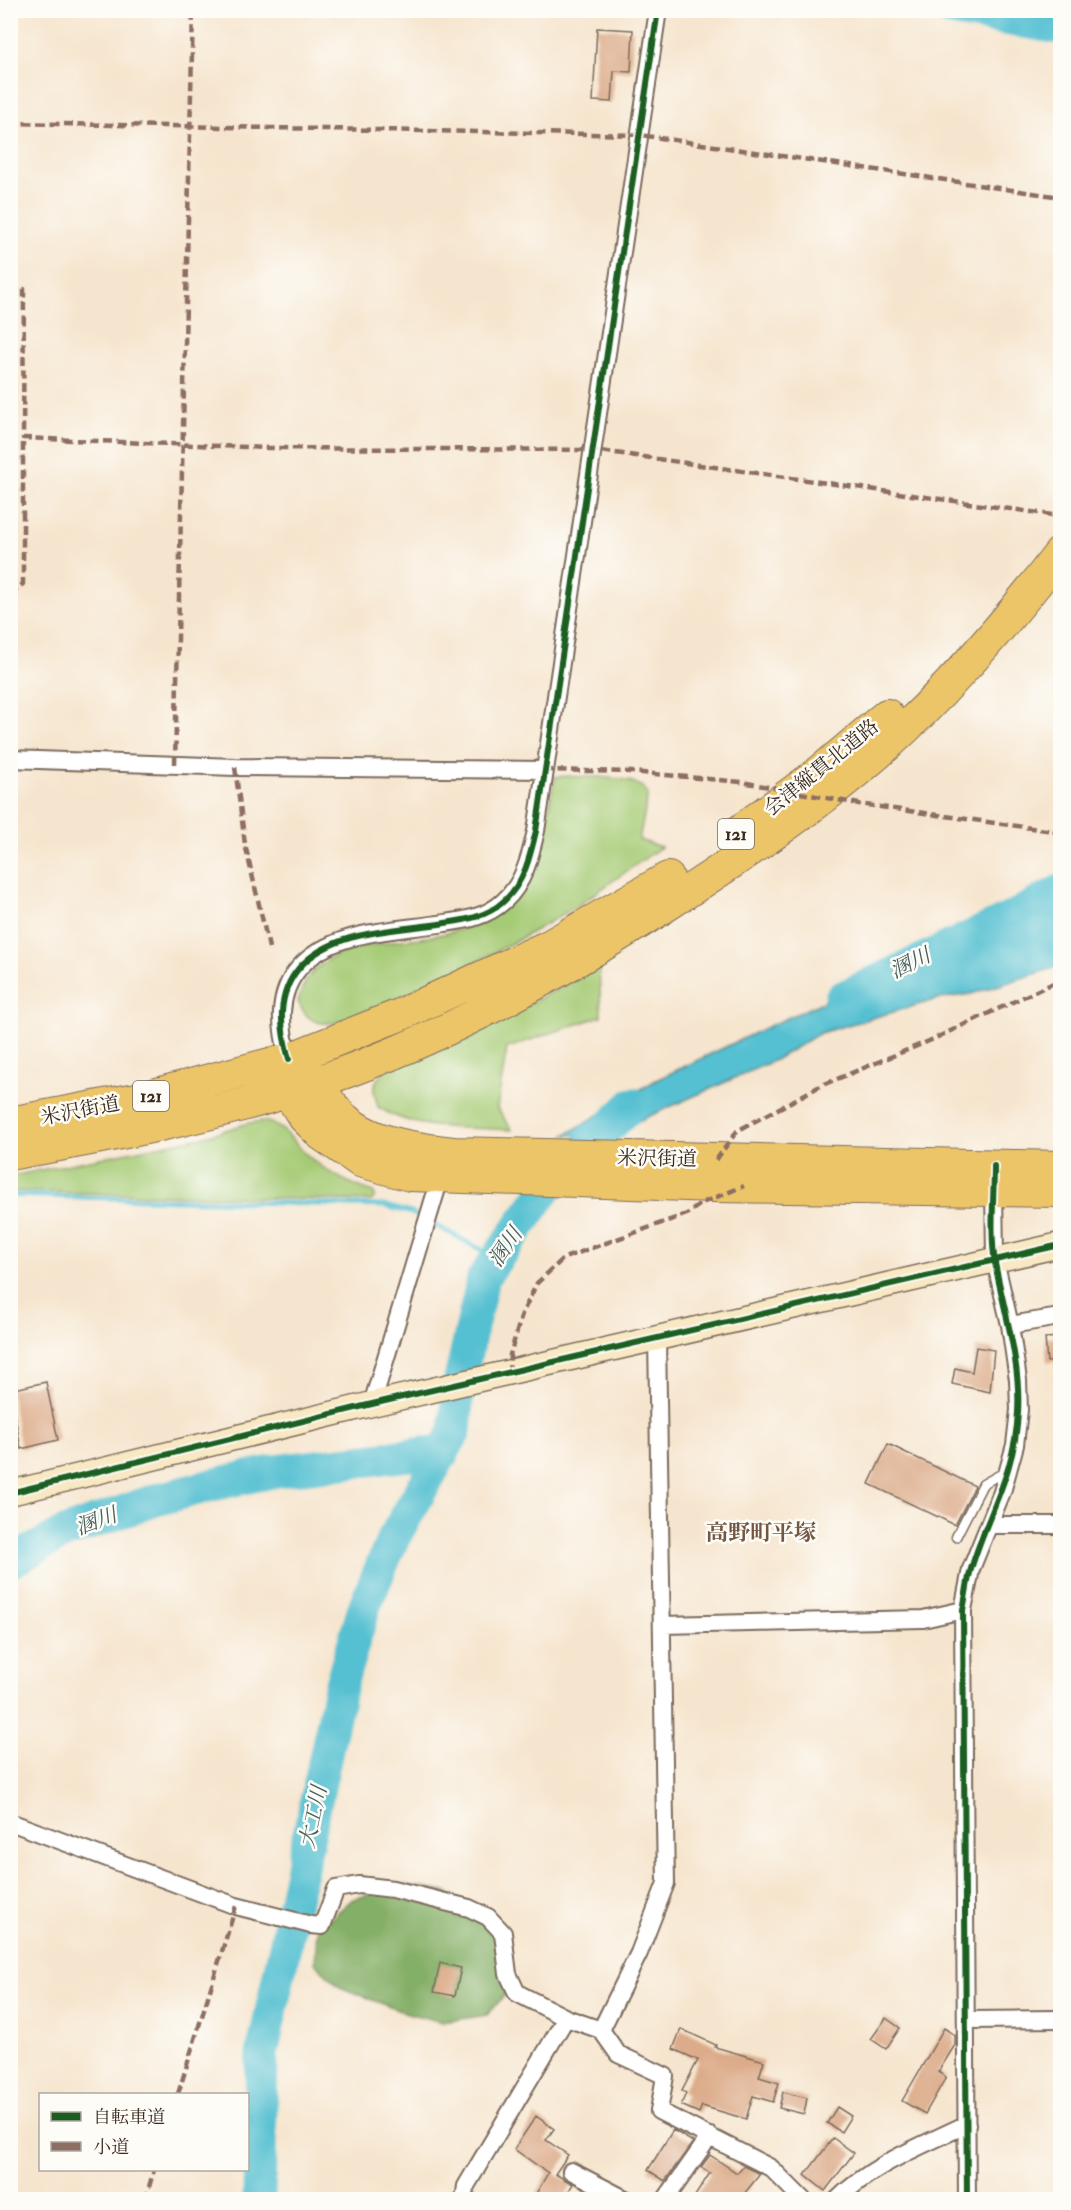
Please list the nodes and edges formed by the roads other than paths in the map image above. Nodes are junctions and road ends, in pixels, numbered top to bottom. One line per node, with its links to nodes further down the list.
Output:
1 (658, 10): 5 (street)
2 (1060, 530): 6 (highway, 会津縦貫北道路 / 121)
3 (1060, 553): 7 (highway, 会津縦貫北道路 / 121)
4 (10, 759): 5 (street)
5 (544, 770): 6 (street)
6 (289, 1059): 7 (highway, 米沢街道); 8 (highway, 米沢街道); 9 (highway, 米沢街道 / 121)
7 (319, 1081): 8 (highway, 121); 12 (highway, 米沢街道)
8 (289, 1090): 10 (highway, 米沢街道 / 121); 12 (highway, 米沢街道)
9 (10, 1123)
10 (10, 1154)
11 (1060, 1167): 13 (highway, 米沢街道)
12 (448, 1168): 13 (highway, 米沢街道); 20 (street)
13 (994, 1178): 14 (highway, 米沢街道); 16 (street)
14 (1060, 1191)
15 (1060, 1245): 16 (street)
16 (995, 1260): 18 (street); 19 (street)
17 (1060, 1317): 18 (street)
18 (1010, 1325): 21 (street)
19 (657, 1338): 20 (street); 27 (street)
20 (372, 1404): 22 (street)
21 (1008, 1470): 23 (street); 25 (lane)
22 (10, 1493)
23 (989, 1525): 24 (street); 26 (street)
24 (1060, 1525)
25 (957, 1537)
26 (963, 1610): 27 (street); 31 (street)
27 (663, 1625): 32 (street)
28 (10, 1822): 29 (street)
29 (566, 2018): 32 (street); 36 (street)
30 (1060, 2019): 31 (street)
31 (967, 2020): 33 (street)
32 (601, 2030): 34 (street)
33 (967, 2124): 40 (street); 41 (street)
34 (710, 2136): 38 (street); 39 (street)
35 (571, 2171): 37 (street)
36 (464, 2199)
37 (627, 2199)
38 (665, 2199)
39 (803, 2199)
40 (837, 2199)
41 (967, 2199)

